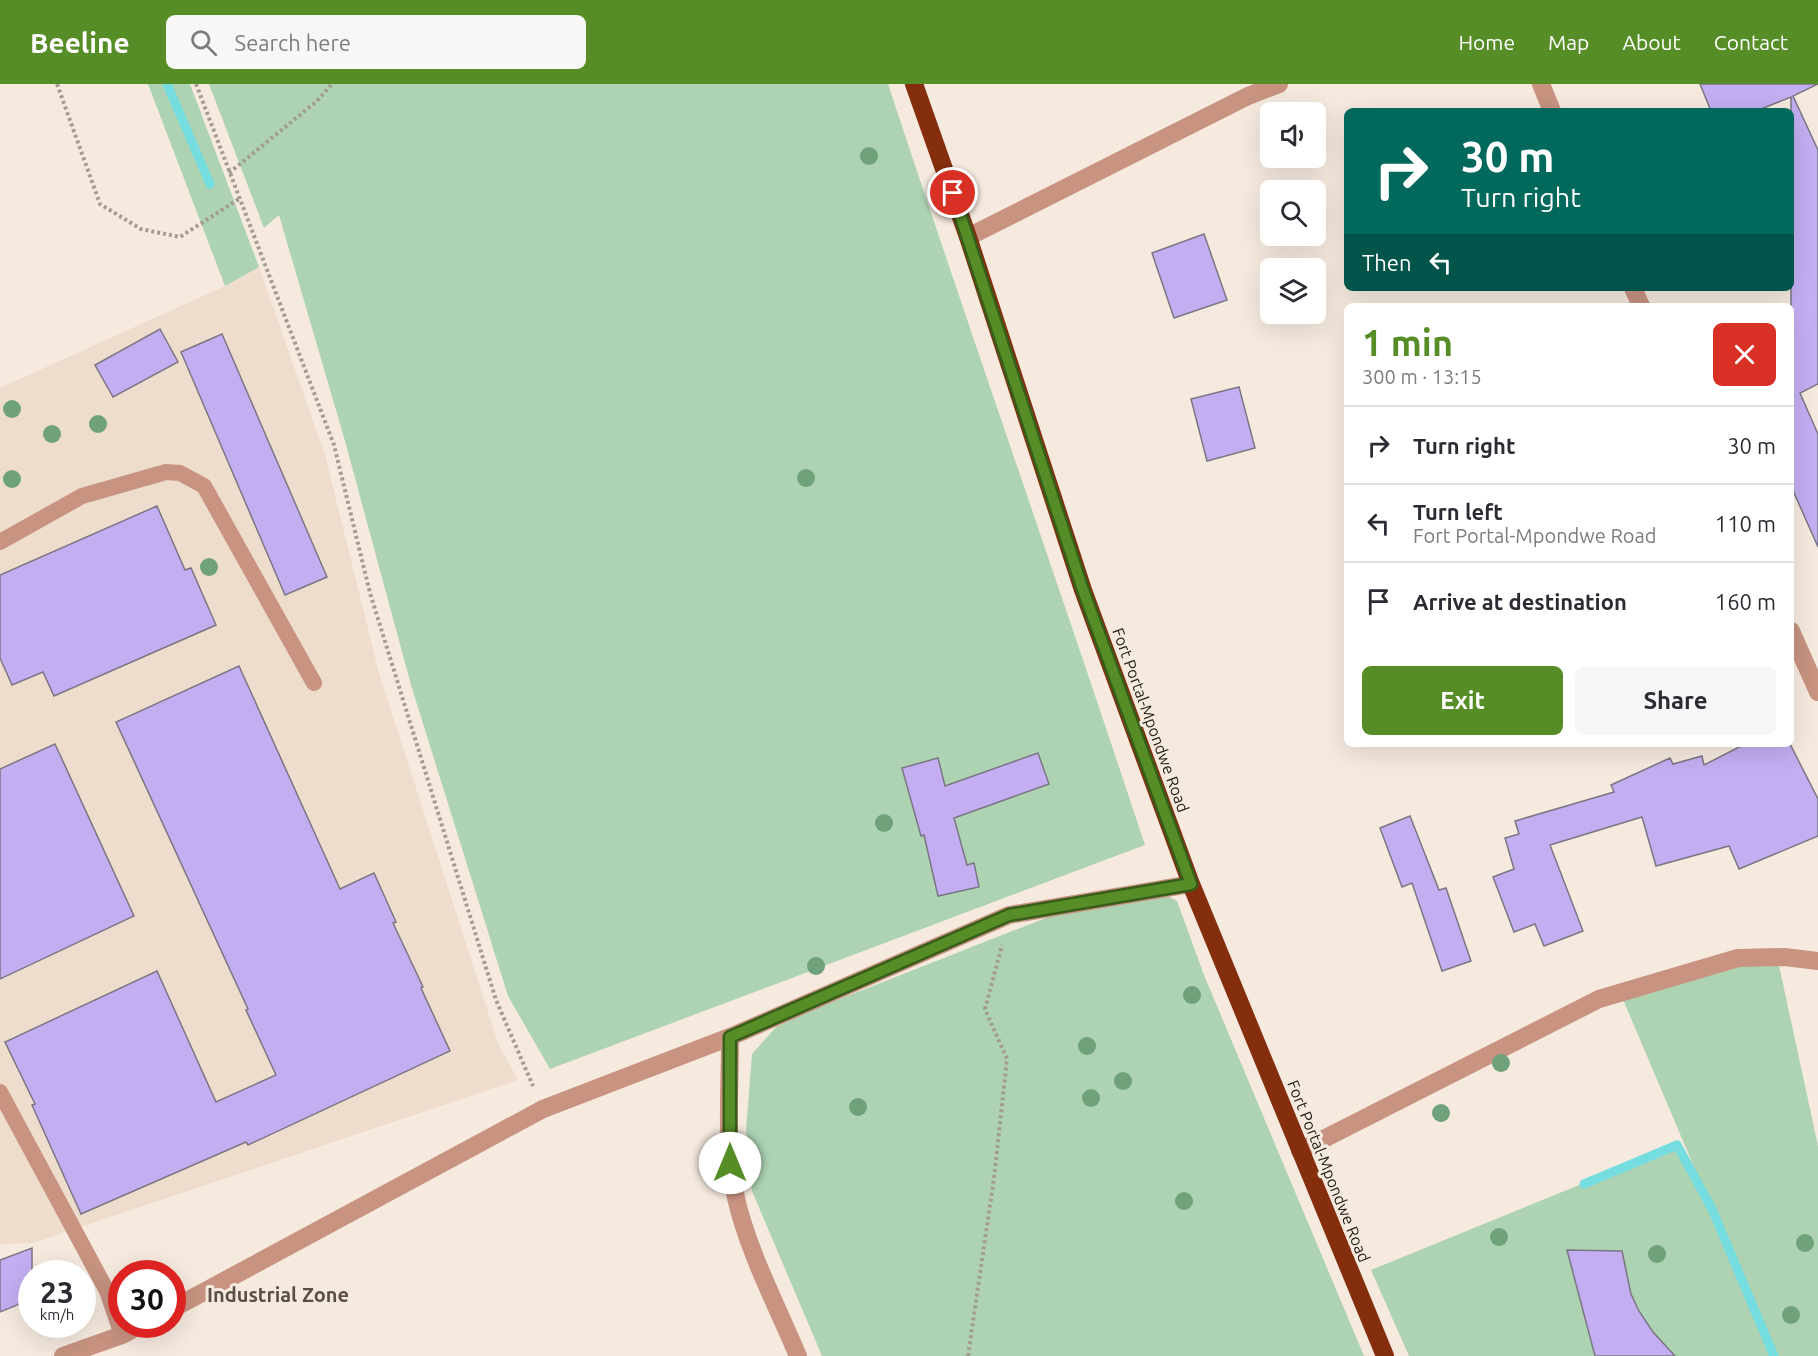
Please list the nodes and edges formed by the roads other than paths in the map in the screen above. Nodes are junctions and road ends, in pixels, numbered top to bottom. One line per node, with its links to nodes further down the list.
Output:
1 (914, 84): 5 (highway, Fort Portal-Mpondwe Road)
2 (1279, 84): 5 (street)
3 (1542, 84): 4 (street)
4 (1551, 108)
5 (968, 237): 10 (highway, Fort Portal-Mpondwe Road)
6 (0, 542): 8 (lane)
7 (1794, 638): 9 (street)
8 (314, 683)
9 (1818, 692)
10 (1191, 884): 12 (street); 14 (highway, Fort Portal-Mpondwe Road)
11 (1818, 961): 14 (street)
12 (730, 1037): 16 (street); 19 (street)
13 (0, 1092): 15 (lane)
14 (1300, 1151): 20 (highway, Fort Portal-Mpondwe Road)
15 (108, 1294)
16 (186, 1301)
17 (114, 1338): 18 (street)
18 (63, 1356)
19 (798, 1356)
20 (1385, 1356)

